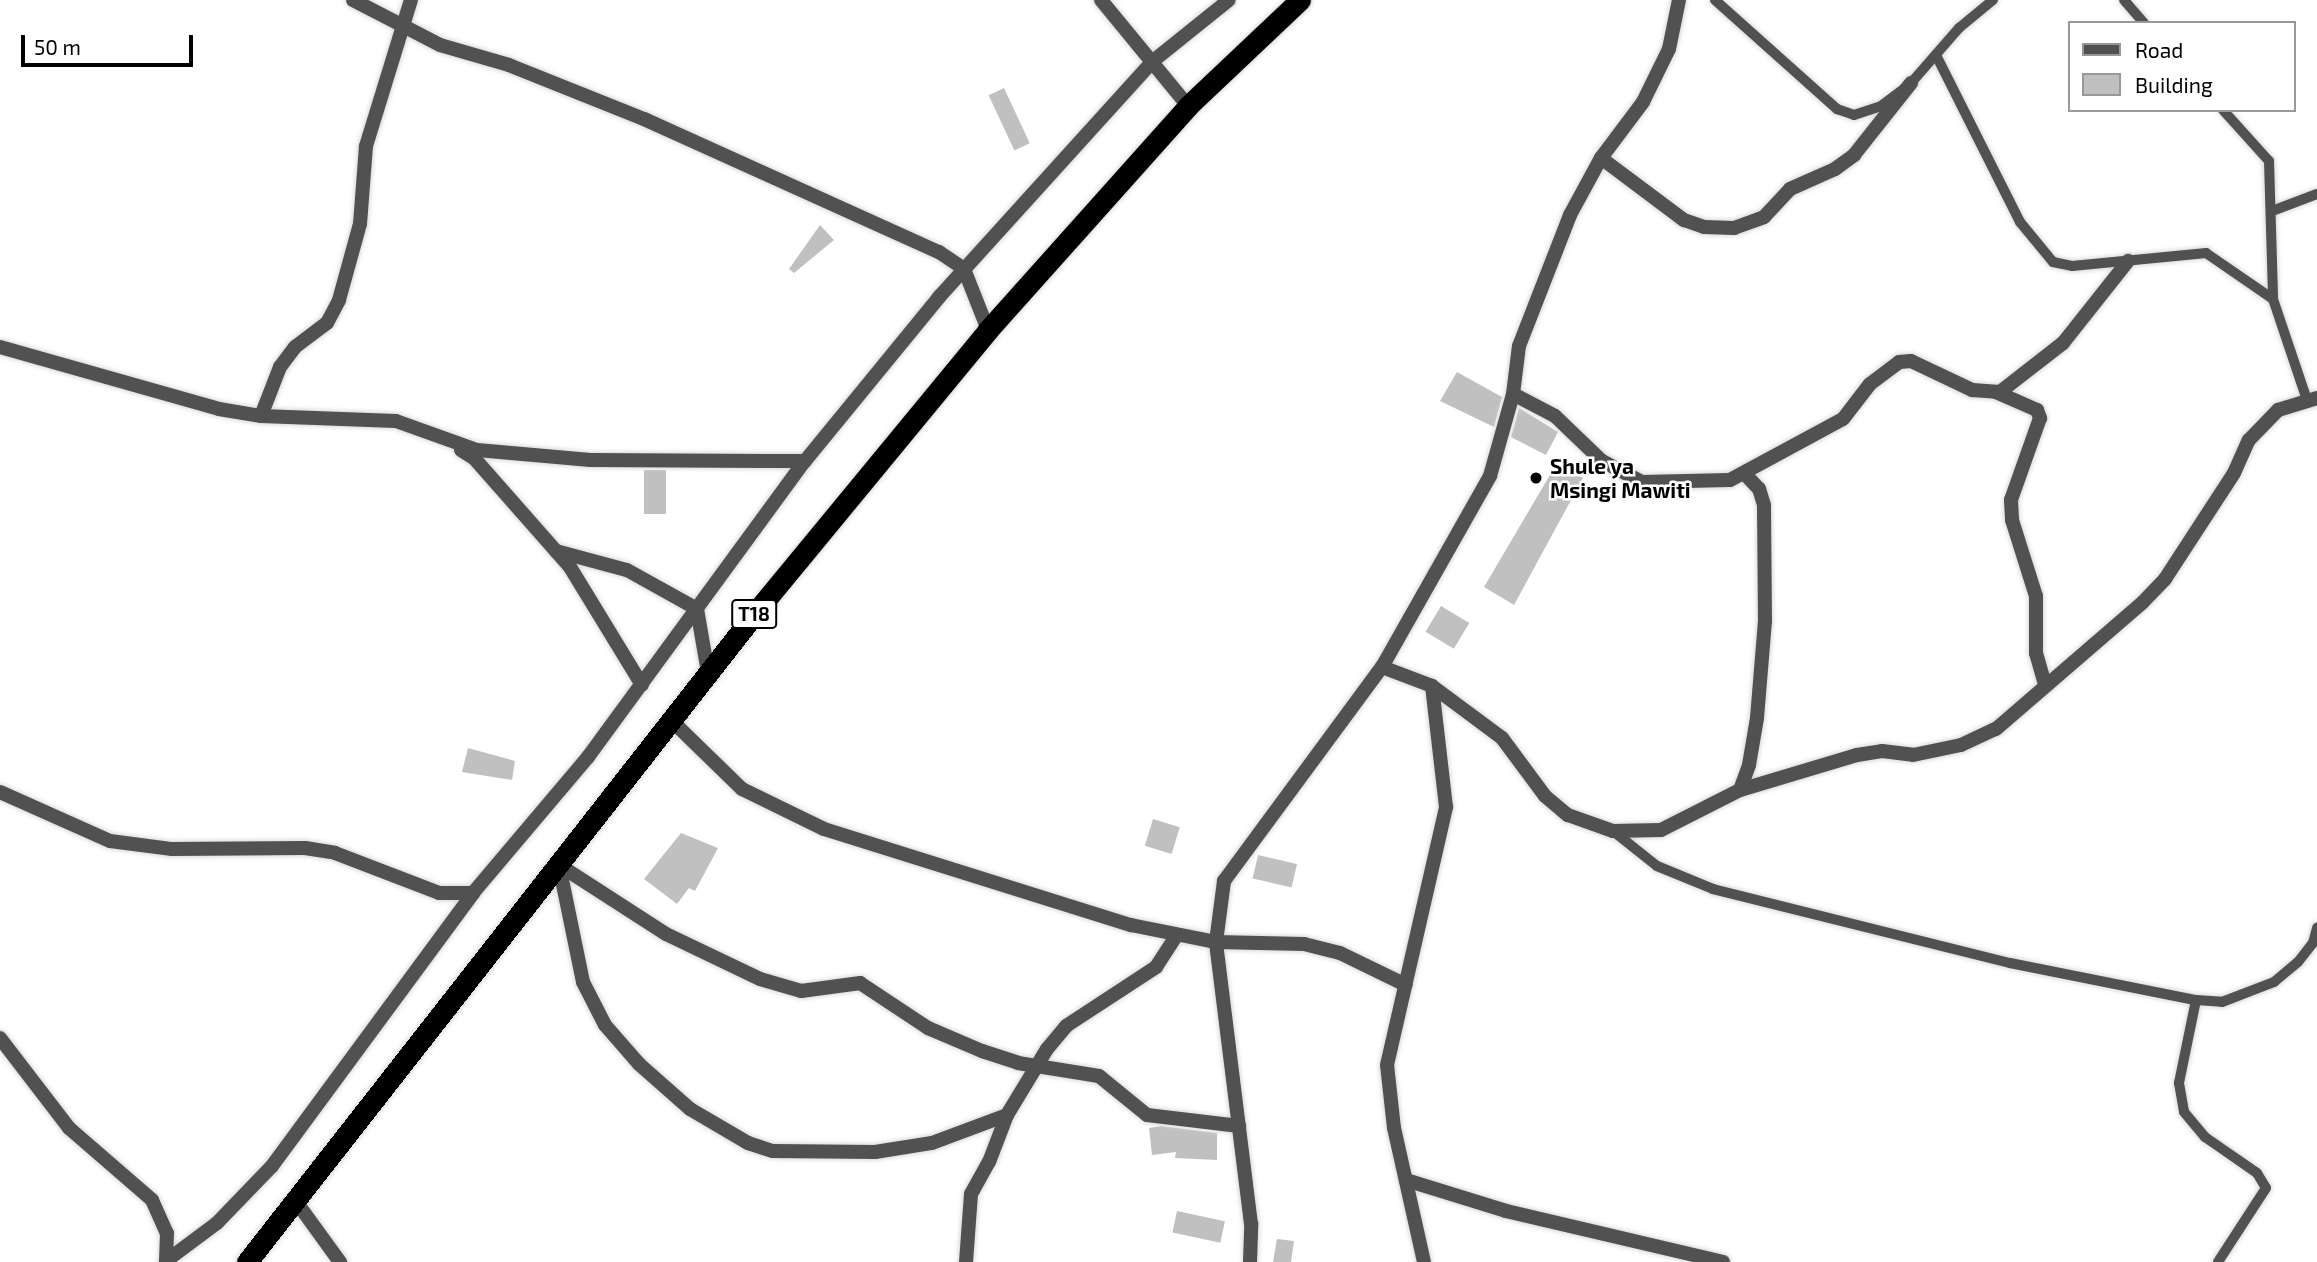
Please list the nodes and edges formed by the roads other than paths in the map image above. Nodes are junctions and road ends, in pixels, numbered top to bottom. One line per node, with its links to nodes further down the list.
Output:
1 (353, 0): 11 (street)
2 (411, 0): 11 (street)
3 (1101, 0): 13 (street)
4 (1229, 0): 13 (street)
5 (1300, 0): 15 (highway, T18)
6 (1679, 0): 17 (street)
7 (1715, 0): 14 (lane)
8 (1993, 0): 12 (lane)
9 (2124, 0): 10 (lane)
10 (2142, 21)
11 (402, 26): 21 (street); 28 (street)
12 (1936, 55): 14 (lane); 20 (lane)
13 (1153, 61): 15 (street); 21 (street)
14 (1911, 83): 17 (street)
15 (1188, 106): 23 (highway, T18)
16 (2225, 112): 19 (lane)
17 (1601, 158): 26 (street)
18 (2317, 194): 19 (lane)
19 (2272, 211): 22 (lane)
20 (2128, 261): 22 (lane); 25 (street)
21 (964, 270): 23 (street); 30 (street)
22 (2273, 299): 27 (lane)
23 (988, 330): 35 (highway, T18)
24 (0, 347): 28 (street)
25 (1996, 392): 31 (street); 37 (street)
26 (1513, 394): 31 (street); 34 (street)
27 (2312, 399): 37 (street)
28 (261, 416): 29 (street)
29 (444, 439): 30 (street); 32 (street)
30 (805, 461): 33 (street)
31 (1746, 475): 40 (street)
32 (555, 550): 33 (street); 36 (street)
33 (698, 609): 35 (street); 36 (street)
34 (1381, 667): 38 (street); 47 (street)
35 (708, 673): 39 (highway, T18)
36 (642, 685): 44 (street)
37 (2045, 685): 40 (street)
38 (1432, 686): 42 (street); 48 (street)
39 (671, 720): 43 (highway, T18); 46 (street)
40 (1740, 790): 42 (street)
41 (0, 792): 44 (street)
42 (1613, 831): 49 (lane)
43 (559, 865): 51 (street); 52 (street); 55 (highway, T18)
44 (473, 893): 56 (street)
45 (2317, 928): 49 (lane)
46 (1176, 936): 47 (street); 51 (street)
47 (1216, 942): 48 (street); 53 (street)
48 (1406, 985): 54 (street)
49 (2196, 1000): 63 (lane)
50 (0, 1038): 56 (street)
51 (1037, 1066): 52 (street); 53 (street)
52 (1007, 1115): 59 (street)
53 (1239, 1126): 60 (street)
54 (1406, 1180): 61 (street); 62 (street)
55 (295, 1200): 57 (highway, T18); 58 (street)
56 (166, 1262)
57 (247, 1262)
58 (340, 1262)
59 (966, 1262)
60 (1250, 1262)
61 (1424, 1262)
62 (1723, 1262)
63 (2218, 1262)

